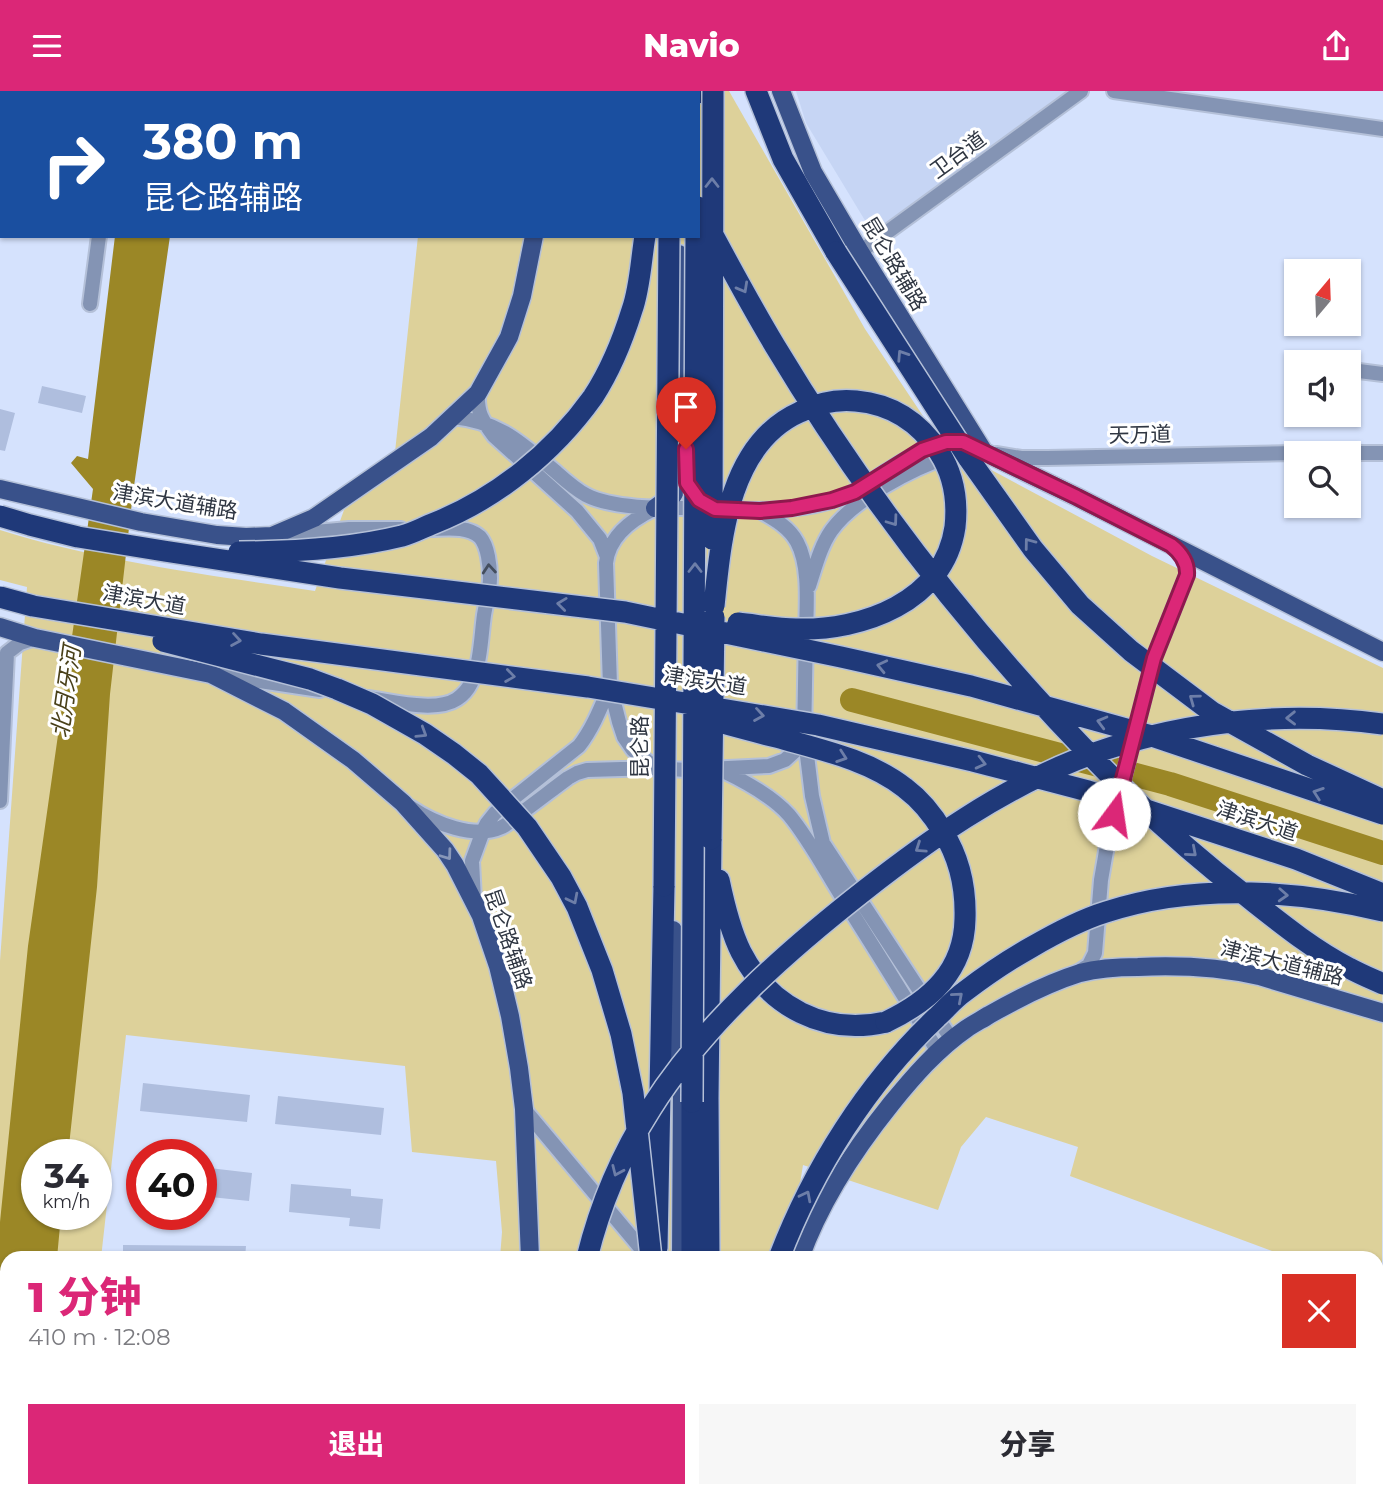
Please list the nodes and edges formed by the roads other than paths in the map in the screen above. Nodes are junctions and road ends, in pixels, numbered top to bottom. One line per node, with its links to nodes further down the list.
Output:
1 (713, 91): 40 (highway, one-way to 1, bridge)
2 (756, 91): 53 (highway, one-way to 2, bridge)
3 (780, 91): 15 (main road, 昆仑路辅路)
4 (1081, 91): 15 (street, 卫台道)
5 (1114, 91): 6 (street)
6 (1383, 129)
7 (700, 211): 65 (highway, one-way to 65, bridge)
8 (99, 238): 16 (street)
9 (534, 238): 19 (main road)
10 (645, 238): 33 (highway, bridge)
11 (668, 238): 73 (highway, 昆仑路, bridge)
12 (679, 238): 27 (main road)
13 (686, 238): 28 (main road)
14 (696, 238): 76 (highway, one-way to 14, bridge)
15 (860, 252): 22 (main road, 昆仑路辅路)
16 (90, 304)
17 (1361, 372): 18 (street)
18 (1383, 375)
19 (478, 393): 20 (main road); 21 (street)
20 (453, 417): 21 (street); 31 (main road)
21 (484, 422): 27 (street); 34 (street)
22 (984, 452): 23 (street, 天万道); 29 (street); 32 (main road); 37 (street)
23 (1284, 453)
24 (1361, 453): 25 (street)
25 (1383, 453)
26 (0, 489): 31 (main road, 津滨大道辅路)
27 (655, 508): 28 (street); 34 (street)
28 (715, 509): 29 (street)
29 (760, 511): 37 (street)
30 (0, 516): 33 (highway, bridge)
31 (272, 536): 46 (street, one-way to 31)
32 (1171, 545): 35 (street); 36 (main road)
33 (164, 551): 41 (highway, one-way to 33, bridge)
34 (607, 557): 47 (street)
35 (1188, 568): 36 (street); 62 (street, bridge)
36 (1217, 569): 45 (main road)
37 (807, 594): 50 (street)
38 (0, 597): 39 (highway, 津滨大道, bridge)
39 (33, 606): 48 (highway, 津滨大道, one-way to 48, bridge); 72 (highway, one-way to 72, bridge)
40 (714, 606): 41 (highway, bridge); 58 (highway, bridge)
41 (625, 612): 56 (highway, one-way to 41, bridge)
42 (0, 627): 43 (main road)
43 (35, 638): 44 (street); 46 (main road)
44 (3, 652): 54 (street)
45 (1383, 652)
46 (211, 674): 55 (main road, 昆仑路辅路)
47 (610, 686): 51 (street); 57 (street)
48 (587, 687): 58 (highway, one-way to 58, bridge); 59 (highway, 津滨大道, one-way to 59, bridge)
49 (1383, 724): 70 (highway, one-way to 70, bridge)
50 (804, 731): 52 (street); 67 (street)
51 (656, 768): 52 (street); 57 (street); 74 (main road)
52 (718, 769): 67 (street); 75 (main road)
53 (1383, 800)
54 (0, 801)
55 (403, 803): 57 (street); 60 (main road, 昆仑路辅路, one-way to 60)
56 (1383, 814)
57 (483, 831): 60 (street)
58 (711, 839): 77 (highway, bridge)
59 (1383, 894)
60 (474, 901): 68 (main road, 昆仑路辅路)
61 (1383, 911): 78 (highway, one-way to 61, bridge)
62 (1095, 953): 63 (street); 64 (street)
63 (1122, 967): 64 (main road, 津滨大道辅路); 66 (main road, 津滨大道辅路)
64 (1070, 977): 67 (main road, 津滨大道辅路)
65 (1383, 984)
66 (1383, 1013)
67 (945, 1046): 79 (main road)
68 (524, 1109): 69 (main road, 昆仑路辅路); 71 (street)
69 (530, 1251)
70 (589, 1251)
71 (644, 1251)
72 (649, 1251)
73 (657, 1251)
74 (671, 1251)
75 (681, 1251)
76 (692, 1251)
77 (709, 1251)
78 (782, 1251)
79 (802, 1251)

